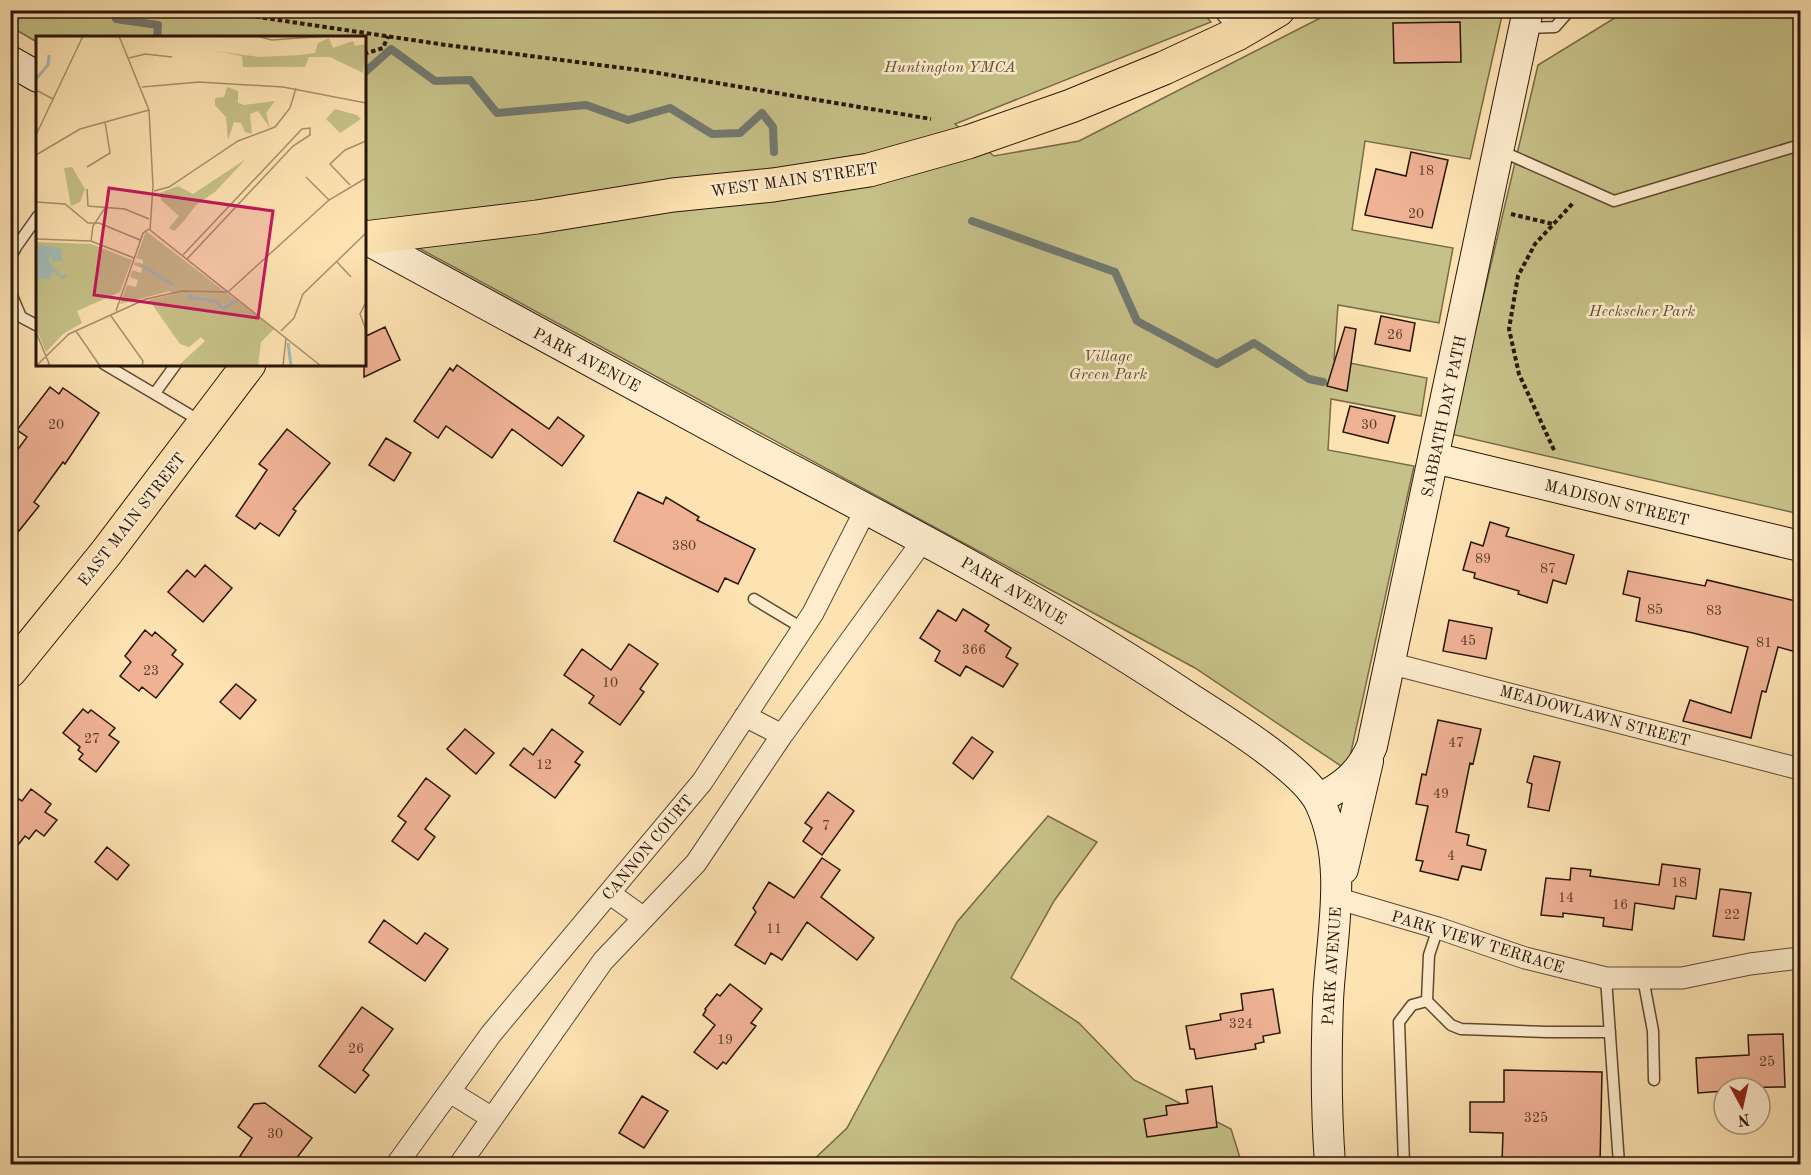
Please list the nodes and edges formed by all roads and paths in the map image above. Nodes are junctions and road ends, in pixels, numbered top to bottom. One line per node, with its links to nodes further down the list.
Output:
1 (211, 10): 6 (path)
2 (1278, 10): 5 (main road, WEST MAIN STREET)
3 (1570, 10): 4 (lane)
4 (1527, 19): 12 (main road, SABBATH DAY PATH)
5 (1227, 22): 17 (main road, WEST MAIN STREET)
6 (388, 36): 7 (path); 10 (path)
7 (366, 53)
8 (10, 61): 9 (main road)
9 (36, 76)
10 (931, 119)
11 (1800, 145): 13 (lane)
12 (1498, 150): 13 (lane); 28 (main road, SABBATH DAY PATH)
13 (1587, 189): 16 (path)
14 (1512, 215): 16 (path)
15 (36, 219): 19 (lane)
16 (1554, 224): 27 (path)
17 (366, 238)
18 (366, 239): 29 (main road, PARK AVENUE)
19 (10, 259)
20 (10, 291): 21 (lane)
21 (36, 325)
22 (108, 366): 25 (lane)
23 (175, 366): 25 (lane)
24 (247, 366): 26 (main road, EAST MAIN STREET)
25 (155, 393): 26 (lane)
26 (204, 423): 34 (main road, EAST MAIN STREET)
27 (1554, 450)
28 (1434, 458): 31 (main road, MADISON STREET); 35 (main road, SABBATH DAY PATH)
29 (867, 509): 30 (main road, PARK AVENUE); 33 (street, CANNON COURT)
30 (924, 539): 37 (street); 40 (main road, PARK AVENUE)
31 (1800, 546)
32 (754, 600): 33 (lane)
33 (802, 628): 36 (street, CANNON COURT)
34 (17, 658)
35 (1389, 663): 38 (main road, SABBATH DAY PATH); 39 (street, MEADOWLAWN STREET)
36 (745, 716): 37 (street); 41 (street, CANNON COURT)
37 (782, 735): 43 (street)
38 (1372, 746): 40 (main road, SABBATH DAY PATH); 42 (main road)
39 (1800, 769)
40 (1318, 799): 42 (main road, PARK AVENUE)
41 (609, 893): 43 (street); 51 (street, CANNON COURT)
42 (1336, 898): 44 (street, PARK VIEW TERRACE); 55 (main road, PARK AVENUE)
43 (644, 918): 52 (street)
44 (1438, 928): 46 (street, PARK VIEW TERRACE); 48 (lane)
45 (1800, 958): 47 (street, PARK VIEW TERRACE)
46 (1606, 978): 47 (street, PARK VIEW TERRACE); 49 (lane)
47 (1643, 978): 50 (lane)
48 (1427, 1001): 49 (lane); 56 (lane)
49 (1610, 1032): 57 (lane)
50 (1654, 1080)
51 (450, 1092): 52 (street); 53 (street, CANNON COURT)
52 (492, 1118): 54 (street)
53 (398, 1164)
54 (460, 1164)
55 (1329, 1164)
56 (1404, 1164)
57 (1619, 1164)

